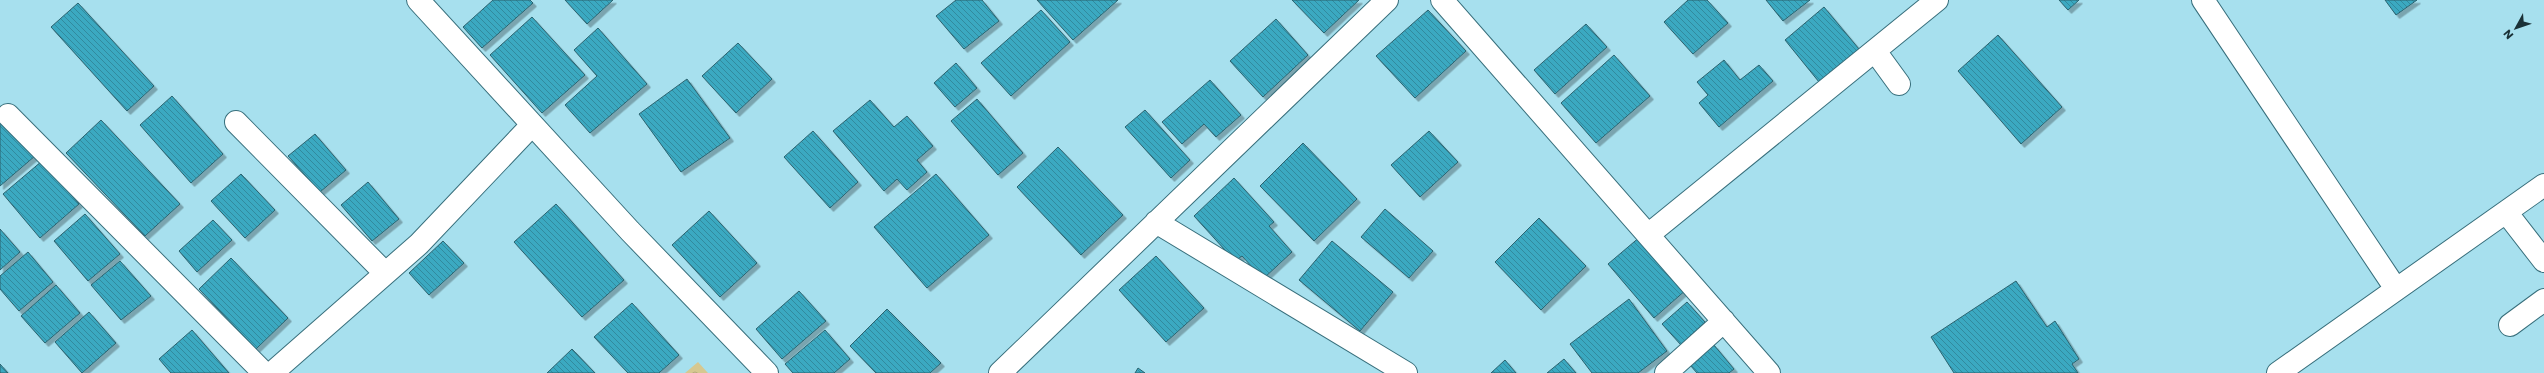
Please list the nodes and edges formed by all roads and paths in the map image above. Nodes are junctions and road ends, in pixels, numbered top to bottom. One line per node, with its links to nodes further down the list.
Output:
1 (418, 0): 10 (street)
2 (1387, 0): 13 (street)
3 (1442, 0): 14 (street)
4 (1937, 0): 6 (street)
5 (2203, 0): 17 (street)
6 (1875, 50): 7 (street); 14 (street)
7 (1899, 84)
8 (8, 115): 21 (street)
9 (236, 122): 16 (street)
10 (532, 125): 16 (street); 23 (street)
11 (2544, 185): 12 (street)
12 (2506, 212): 15 (street); 17 (street)
13 (1156, 222): 24 (street); 25 (street)
14 (1648, 235): 19 (street)
15 (2544, 261)
16 (385, 273): 22 (street)
17 (2396, 289): 28 (street)
18 (2544, 300): 20 (street)
19 (1724, 321): 26 (street); 27 (street)
20 (2510, 325)
21 (264, 373)
22 (272, 373)
23 (767, 373)
24 (1000, 373)
25 (1406, 373)
26 (1666, 373)
27 (1769, 373)
28 (2278, 373)

